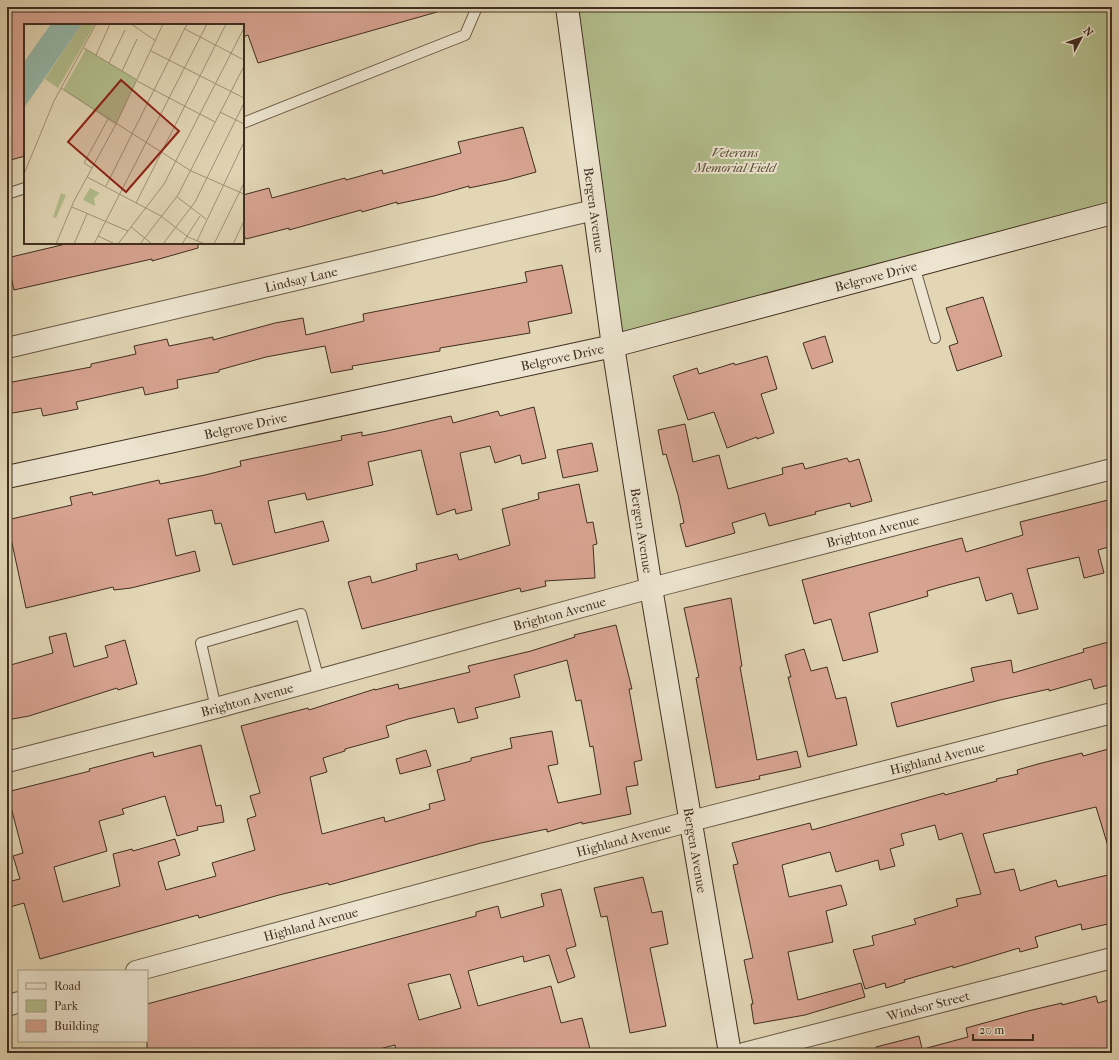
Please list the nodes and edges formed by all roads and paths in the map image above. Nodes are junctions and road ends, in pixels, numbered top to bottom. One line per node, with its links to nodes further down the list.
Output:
1 (476, 7): 3 (lane)
2 (566, 7): 6 (street, Bergen Avenue)
3 (244, 123)
4 (24, 188): 5 (lane)
5 (7, 194)
6 (594, 210): 10 (street, Bergen Avenue); 11 (street, Lindsay Lane)
7 (1112, 213): 8 (street, Belgrove Drive)
8 (914, 266): 9 (lane); 10 (street, Belgrove Drive)
9 (935, 338)
10 (613, 346): 13 (street, Belgrove Drive); 14 (street, Bergen Avenue)
11 (7, 348)
12 (1112, 469): 14 (street, Brighton Avenue)
13 (7, 477)
14 (651, 588): 15 (street, Brighton Avenue); 19 (street, Bergen Avenue)
15 (319, 680): 16 (street, Brighton Avenue); 16 (lane)
16 (216, 708): 18 (street, Brighton Avenue)
17 (1112, 713): 19 (street, Highland Avenue)
18 (7, 762)
19 (691, 822): 21 (street, Highland Avenue); 24 (street, Bergen Avenue)
20 (1112, 958): 25 (street, Windsor Street)
21 (140, 970)
22 (18, 1002): 23 (street)
23 (7, 1006)
24 (730, 1053)
25 (744, 1053)

